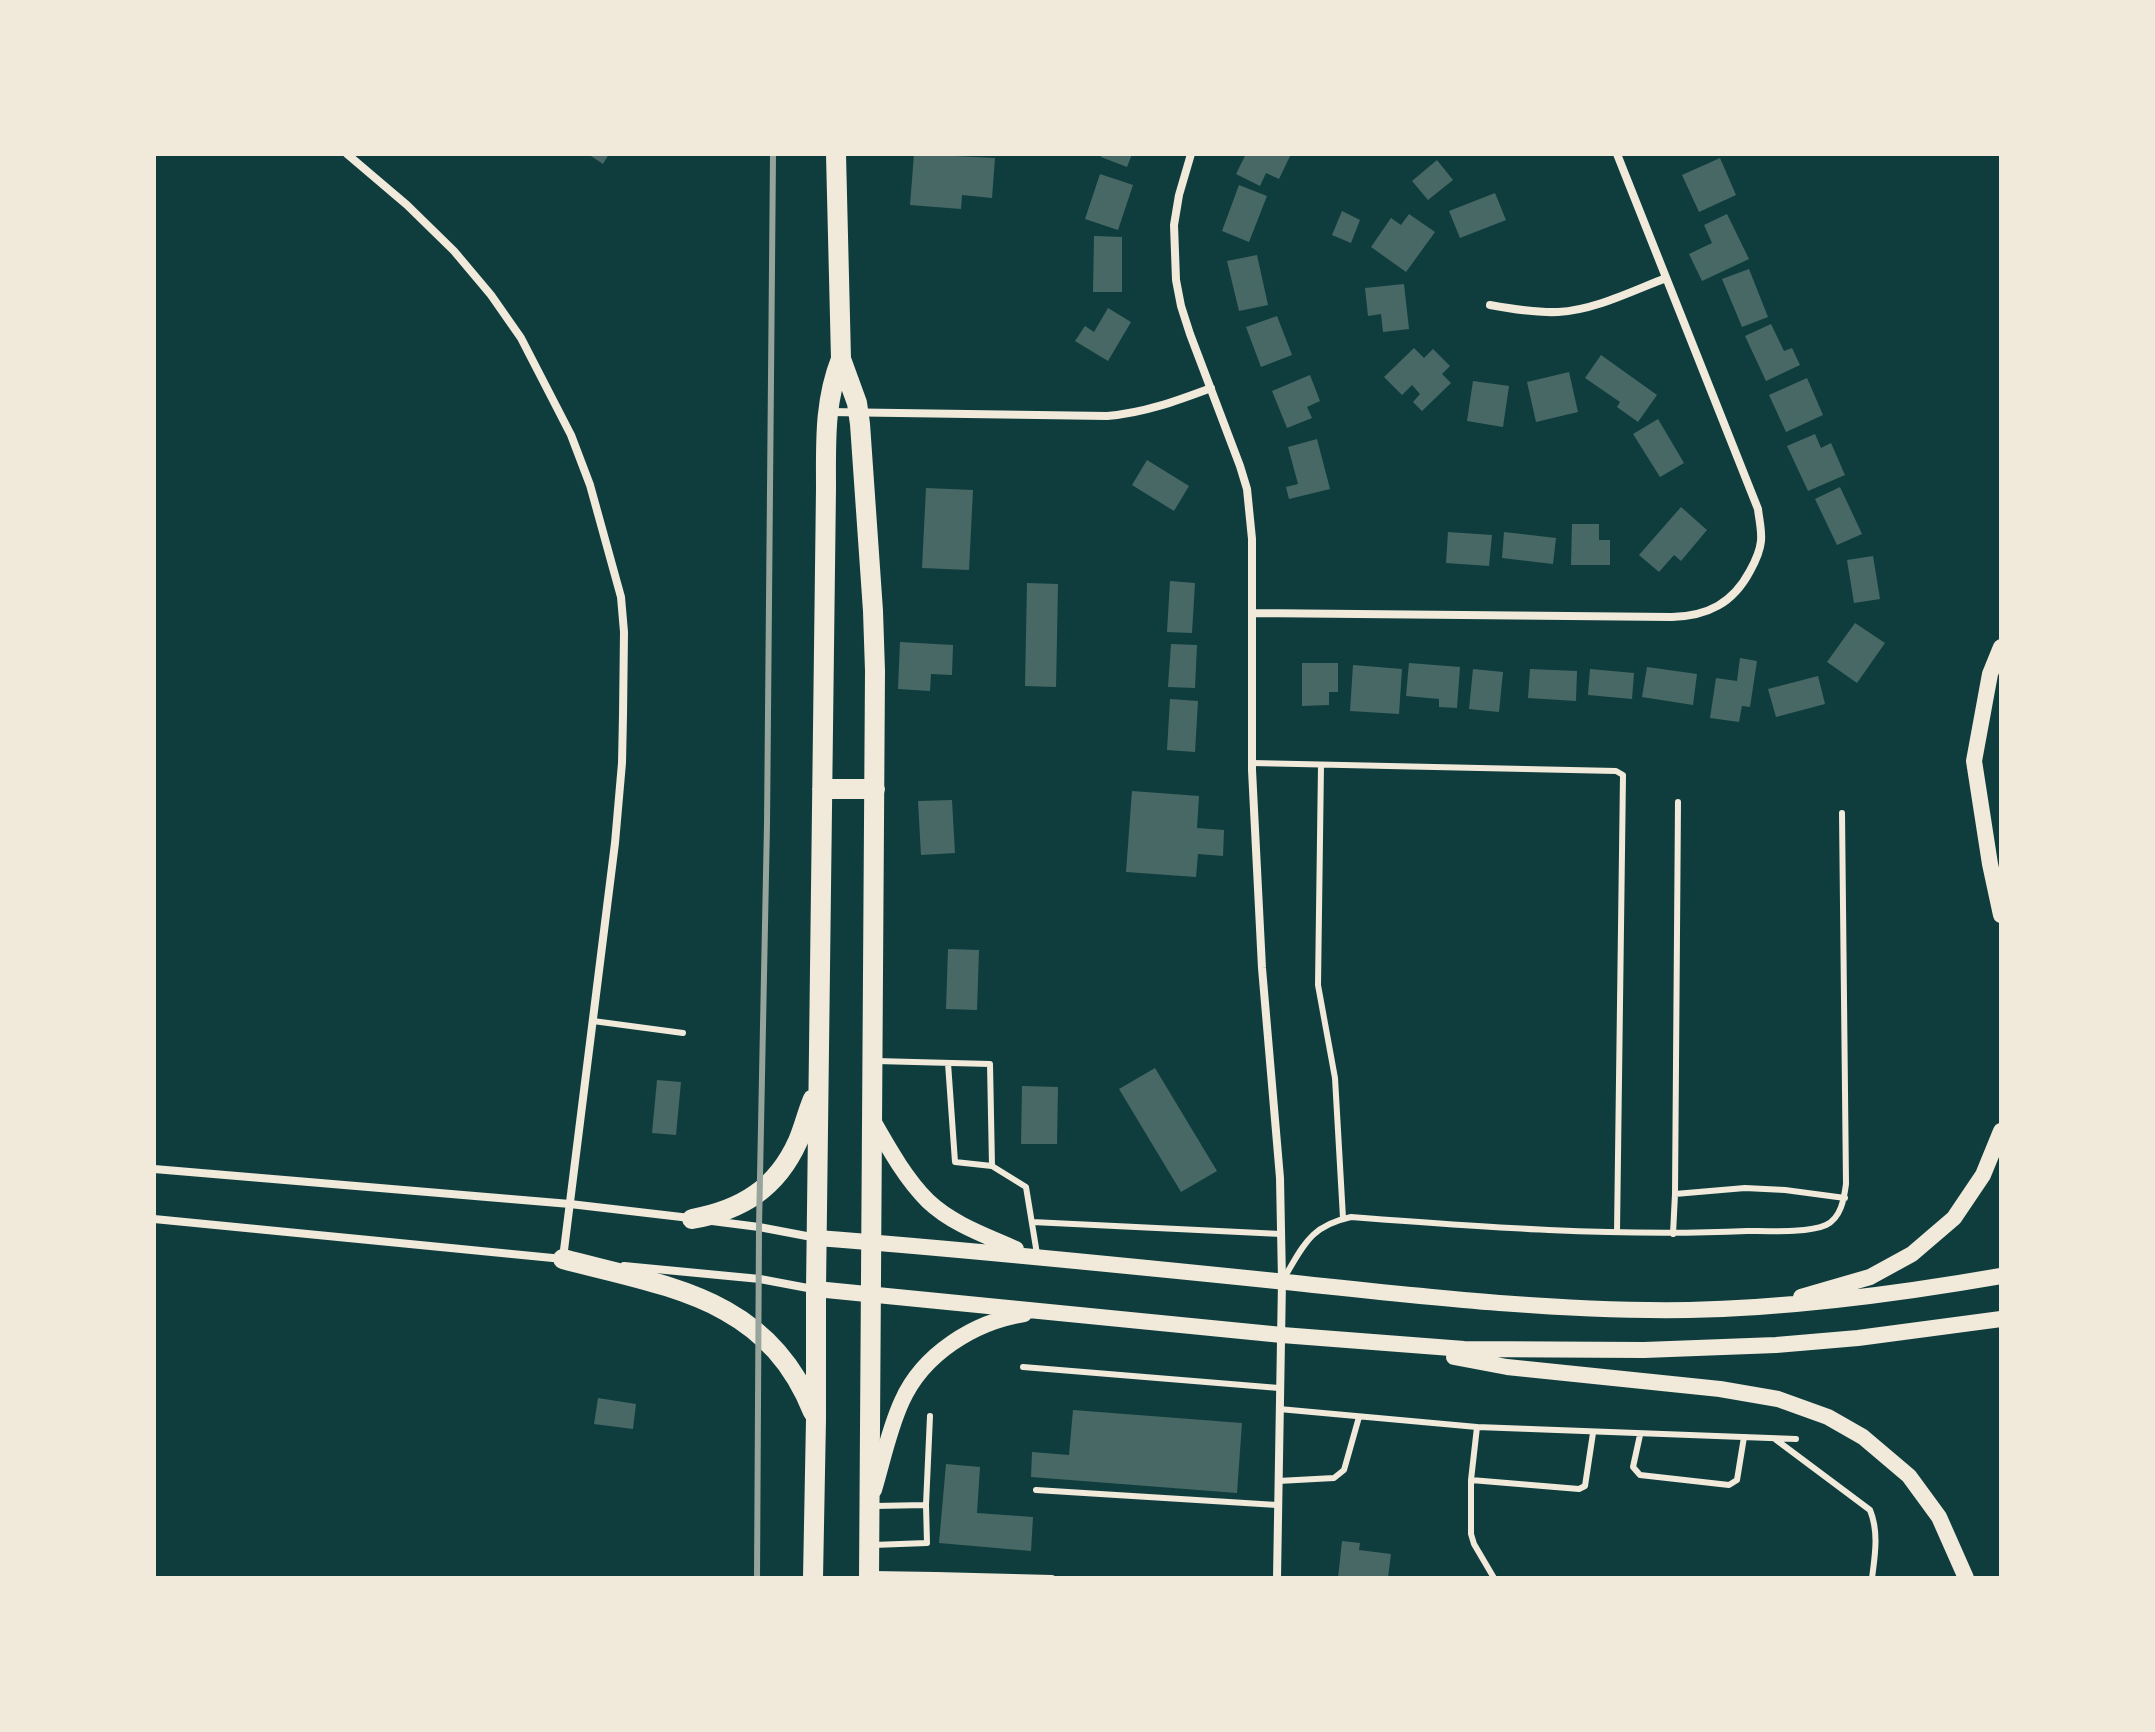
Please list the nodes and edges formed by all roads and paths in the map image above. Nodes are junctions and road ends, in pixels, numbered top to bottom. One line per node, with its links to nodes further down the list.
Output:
1 (347, 154): 20 (street)
2 (836, 154): 7 (main road)
3 (1191, 154): 8 (street)
4 (1617, 154): 5 (street)
5 (1666, 278): 6 (street); 11 (street)
6 (1490, 305)
7 (841, 359): 9 (main road); 10 (main road)
8 (1211, 388): 9 (street); 11 (street)
9 (859, 411): 10 (street); 16 (main road)
10 (827, 412): 15 (main road)
11 (1253, 613): 13 (street)
12 (2001, 647): 19 (main road)
13 (1252, 763): 14 (lane); 37 (street)
14 (1321, 765): 32 (lane); 36 (lane)
15 (822, 789): 16 (main road); 24 (main road)
16 (875, 789): 22 (main road)
17 (1678, 802): 29 (lane)
18 (1842, 813): 30 (lane)
19 (2001, 915)
20 (593, 1021): 21 (lane); 31 (street)
21 (683, 1033)
22 (872, 1061): 23 (lane); 25 (main road)
23 (948, 1063): 27 (lane); 27 (lane)
24 (819, 1085): 34 (main road); 39 (main road)
25 (871, 1118): 40 (main road); 41 (main road)
26 (2001, 1131): 47 (main road)
27 (992, 1166): 35 (lane)
28 (154, 1169): 31 (street)
29 (1675, 1194): 30 (lane); 38 (lane)
30 (1845, 1198): 38 (lane)
31 (570, 1204): 34 (street); 42 (street)
32 (1343, 1218): 36 (lane); 44 (lane)
33 (154, 1219): 42 (street)
34 (692, 1219): 39 (street)
35 (1032, 1222): 37 (lane); 41 (lane)
36 (1617, 1232): 38 (lane)
37 (1281, 1234): 44 (street)
38 (1673, 1234)
39 (817, 1238): 40 (main road); 45 (main road)
40 (871, 1242): 41 (main road); 46 (main road)
41 (1033, 1256): 44 (main road)
42 (563, 1259): 45 (street); 57 (main road)
43 (2001, 1276): 47 (main road)
44 (1282, 1281): 47 (main road); 50 (street)
45 (816, 1289): 46 (main road); 57 (main road)
46 (871, 1294): 48 (main road); 69 (main road)
47 (1768, 1306)
48 (1044, 1311): 50 (main road); 69 (main road)
49 (2001, 1319): 51 (main road)
50 (1282, 1335): 51 (main road); 53 (street)
51 (1422, 1347): 78 (main road)
52 (1023, 1367): 53 (lane)
53 (1279, 1388): 54 (street)
54 (1279, 1409): 56 (lane); 65 (street)
55 (930, 1416): 67 (lane)
56 (1359, 1417): 58 (lane); 65 (lane)
57 (816, 1419): 73 (main road)
58 (1477, 1427): 59 (lane); 64 (lane)
59 (1593, 1433): 60 (lane); 64 (lane)
60 (1640, 1435): 61 (lane); 61 (lane)
61 (1744, 1437): 62 (lane)
62 (1774, 1438): 63 (lane); 77 (lane)
63 (1796, 1439)
64 (1471, 1480): 76 (lane)
65 (1278, 1481): 68 (street)
66 (1036, 1490): 68 (lane)
67 (926, 1505): 69 (lane); 70 (lane)
68 (1277, 1505): 75 (street)
69 (870, 1507): 70 (main road)
70 (870, 1545): 71 (main road)
71 (869, 1576): 72 (lane)
72 (936, 1576): 74 (lane)
73 (813, 1578)
74 (1052, 1578)
75 (1277, 1578)
76 (1494, 1578)
77 (1872, 1578)
78 (1966, 1578)

